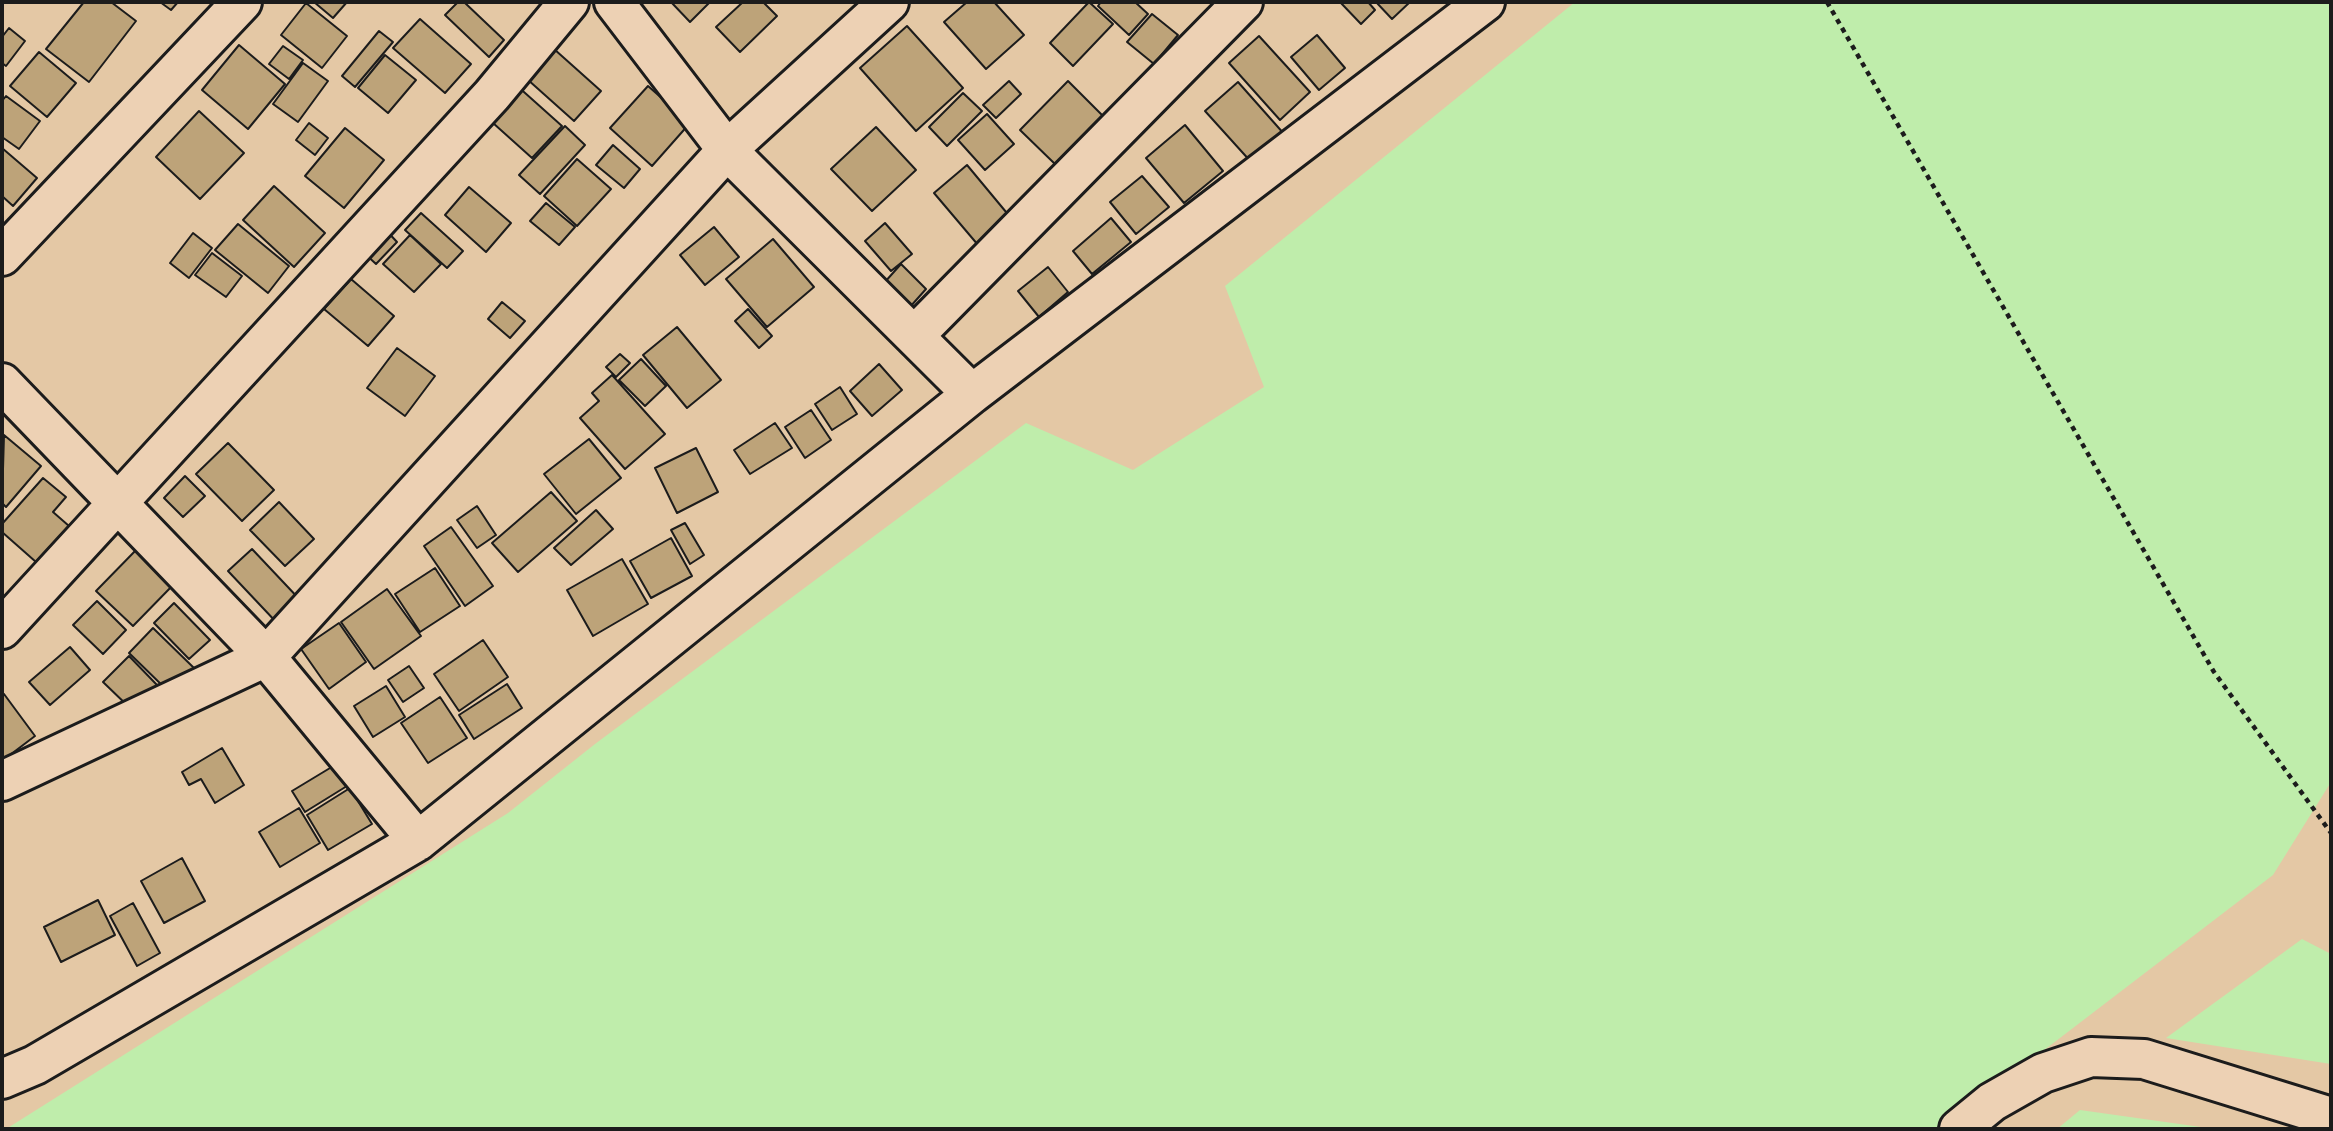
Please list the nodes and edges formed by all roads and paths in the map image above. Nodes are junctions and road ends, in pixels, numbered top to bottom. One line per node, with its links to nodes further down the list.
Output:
1 (242, 2): 9 (street)
2 (569, 2): 13 (street)
3 (614, 2): 8 (street)
4 (889, 2): 8 (street)
5 (1243, 2): 10 (street)
6 (1485, 2): 12 (street)
7 (1827, 2): 17 (path)
8 (727, 150): 10 (street); 15 (street)
9 (2, 256)
10 (914, 336): 12 (street)
11 (2, 383): 13 (street)
12 (972, 394): 18 (street)
13 (116, 502): 14 (street); 15 (street)
14 (2, 629)
15 (266, 657): 16 (street); 18 (street)
16 (2, 781)
17 (2331, 833)
18 (418, 841): 19 (street)
19 (2, 1079)
20 (2331, 1117): 21 (street)
21 (1958, 1129)

